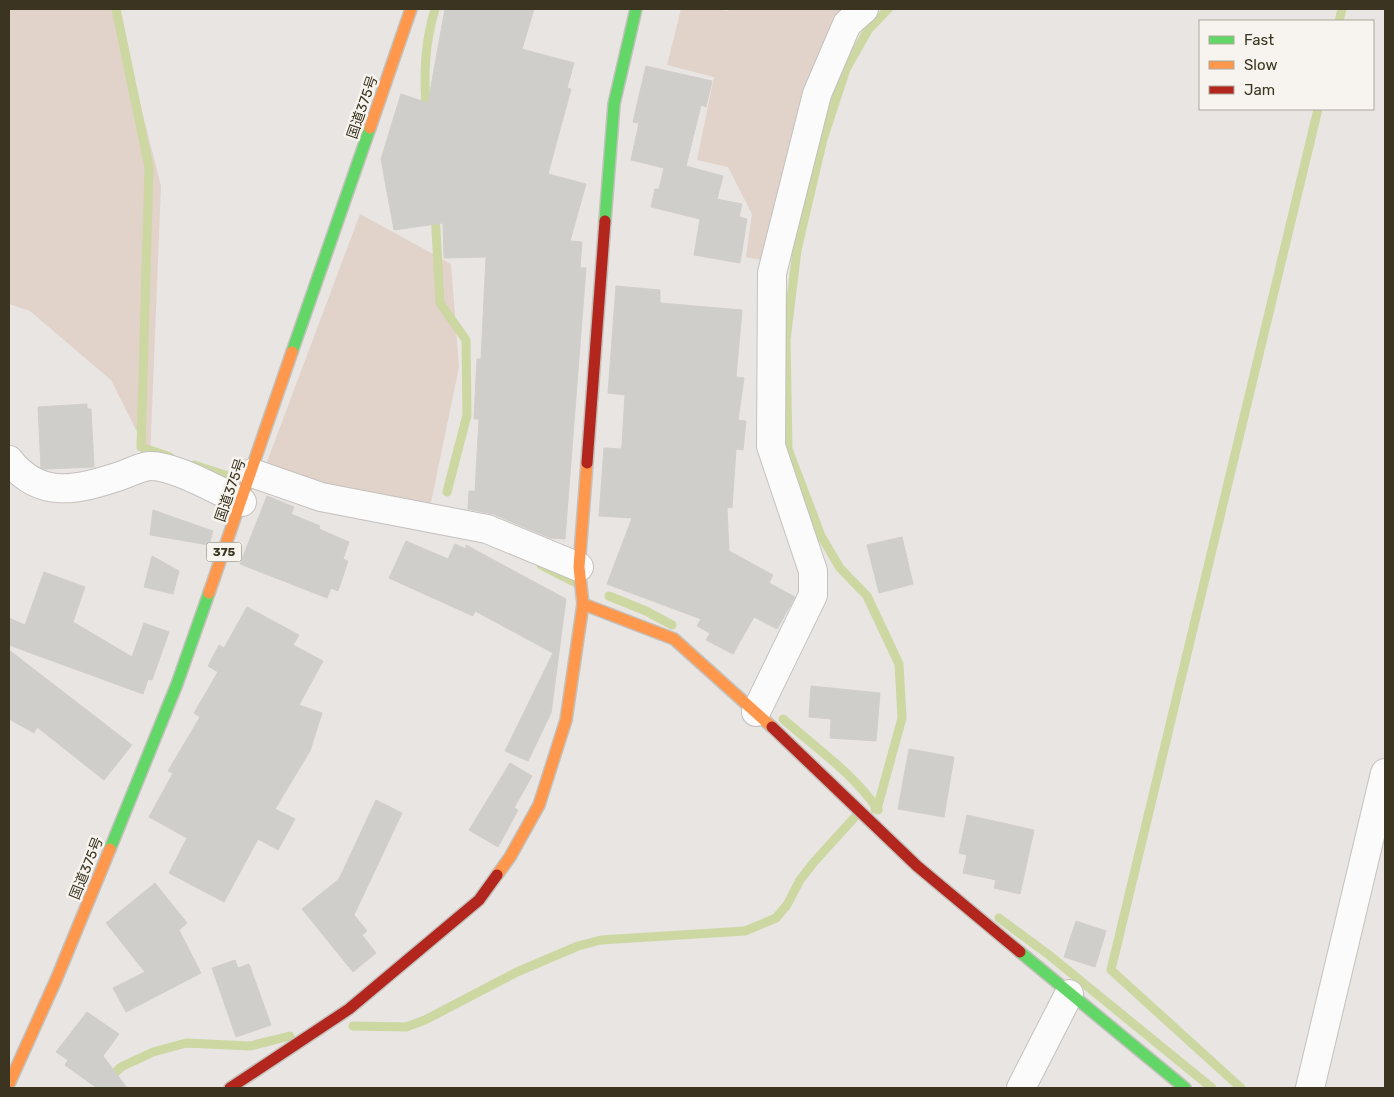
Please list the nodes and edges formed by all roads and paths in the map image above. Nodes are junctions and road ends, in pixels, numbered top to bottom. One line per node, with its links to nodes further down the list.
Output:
1 (412, 9): 5 (main road, 国道375号 / 375)
2 (636, 9): 7 (main road)
3 (864, 9): 9 (street)
4 (9, 460): 6 (street)
5 (252, 473): 6 (main road, 国道375号 / 375); 7 (street)
6 (242, 502): 12 (main road, 国道375号 / 375)
7 (579, 567): 8 (main road)
8 (583, 604): 9 (main road); 13 (main road)
9 (756, 712): 11 (main road)
10 (1385, 773): 16 (street)
11 (1069, 994): 14 (street); 15 (main road)
12 (9, 1084)
13 (230, 1088)
14 (1021, 1088)
15 (1185, 1088)
16 (1310, 1088)

